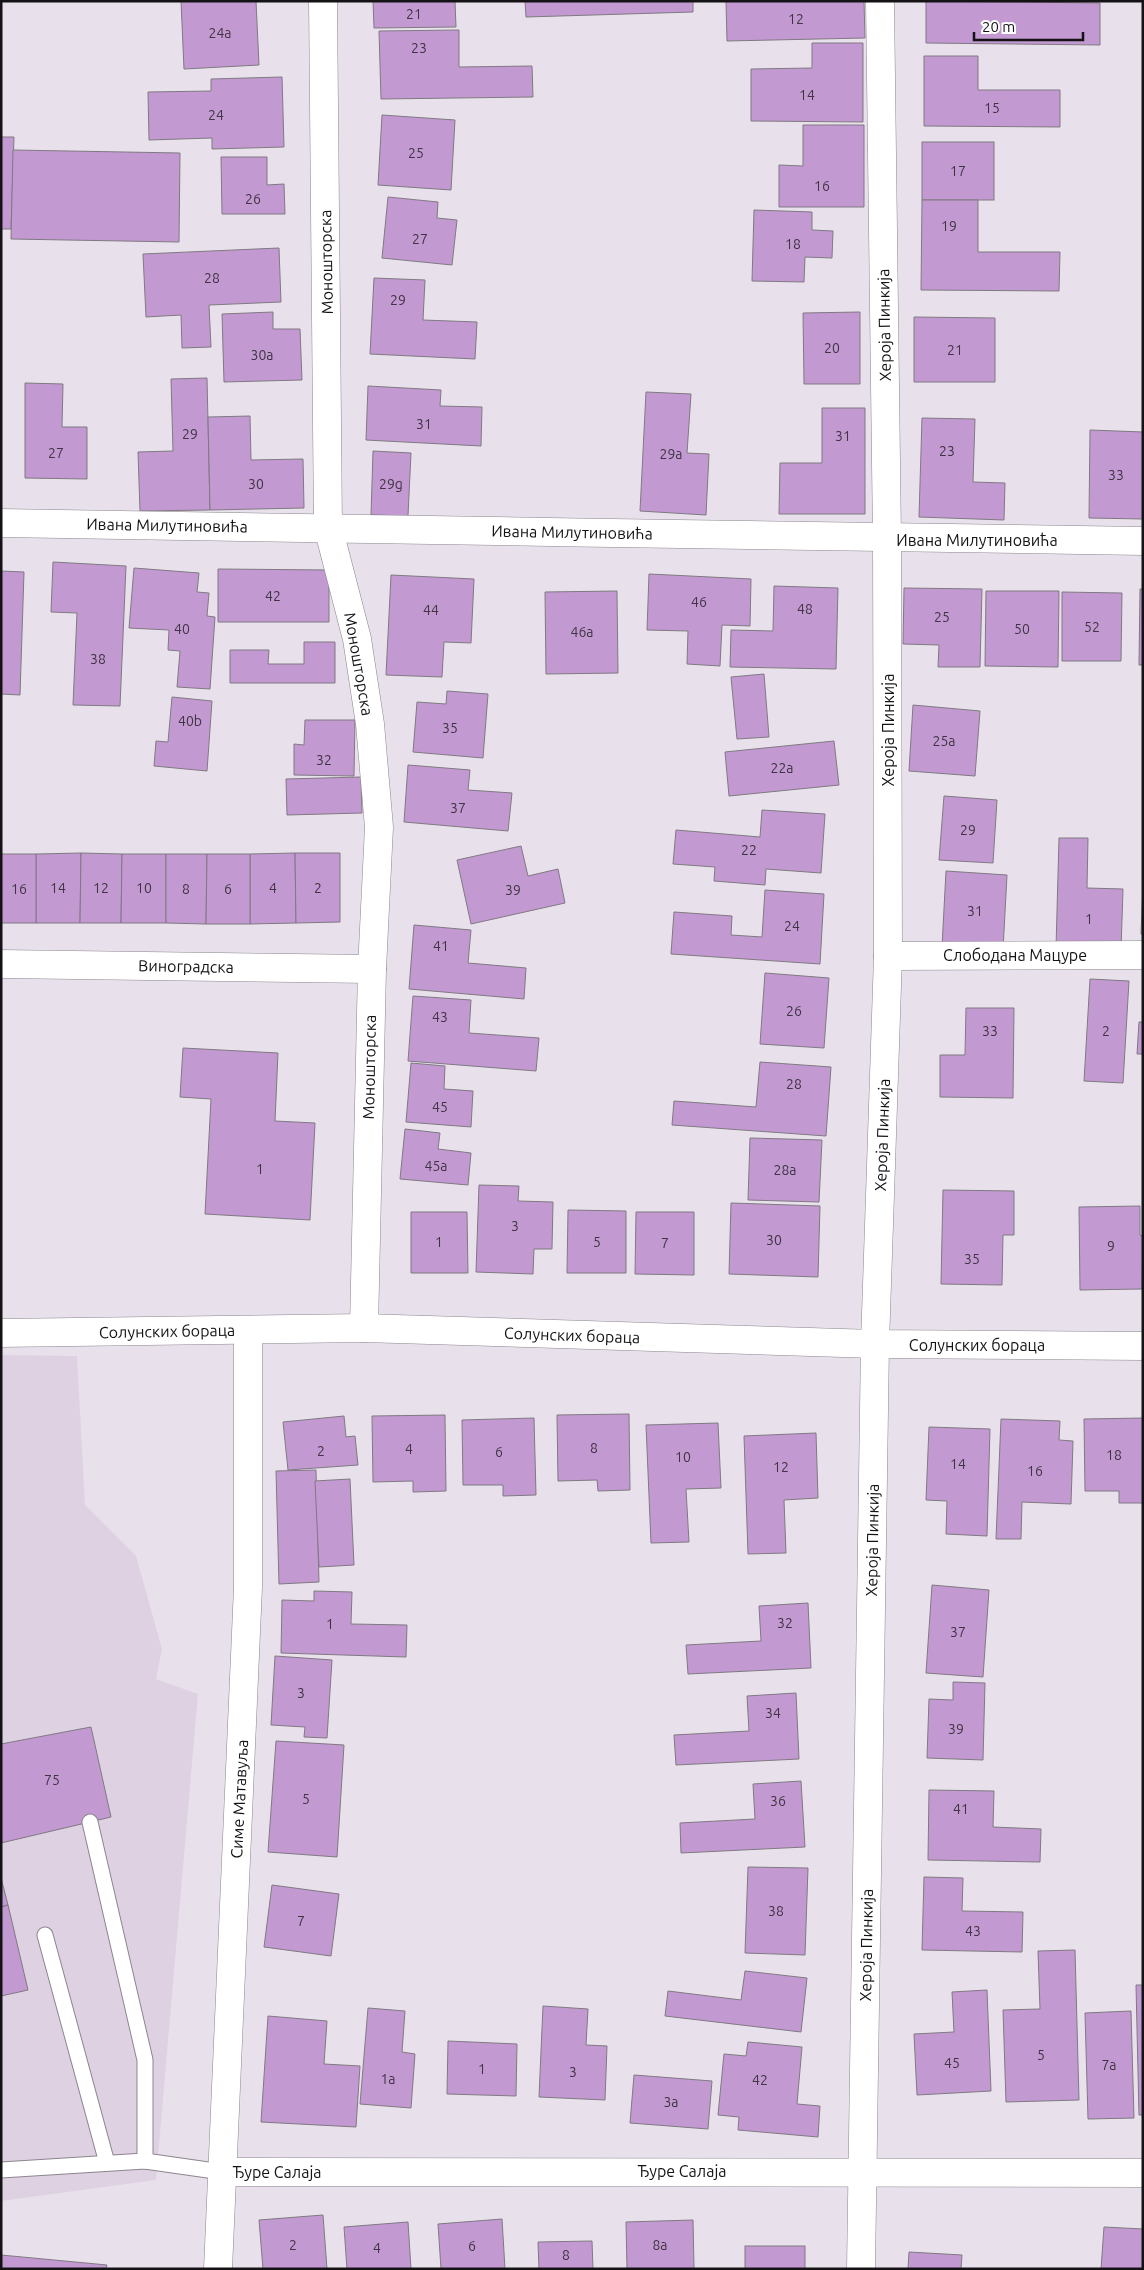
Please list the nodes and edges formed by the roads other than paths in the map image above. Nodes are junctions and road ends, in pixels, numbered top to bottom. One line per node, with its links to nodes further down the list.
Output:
1 (323, 1): 4 (street, Моношторска)
2 (880, 1): 5 (street, Хероја Пинкија)
3 (1, 523): 4 (street, Ивана Милутиновића)
4 (328, 527): 5 (street, Ивана Милутиновића); 10 (street, Моношторска)
5 (887, 539): 6 (street, Ивана Милутиновића); 8 (street, Хероја Пинкија)
6 (1143, 541)
7 (1143, 955): 8 (street, Слободана Мацуре)
8 (888, 956): 14 (street, Хероја Пинкија)
9 (1, 964): 10 (street, Виноградска)
10 (372, 969): 11 (street, Моношторска)
11 (364, 1328): 12 (street, Солунских бораца); 14 (street, Солунских бораца)
12 (248, 1330): 13 (street, Солунских бораца); 22 (street, Симе Матавуља)
13 (1, 1333)
14 (875, 1344): 15 (street, Солунских бораца); 21 (street, Хероја Пинкија)
15 (1143, 1346)
16 (90, 1822): 18 (lane)
17 (45, 1935): 19 (lane)
18 (145, 2161): 19 (lane); 22 (lane)
19 (107, 2163): 20 (lane)
20 (1, 2170)
21 (862, 2171): 22 (street, Ђуре Салаја); 23 (street, Ђуре Салаја); 25 (street, Хероја Пинкија)
22 (222, 2172): 24 (street, Симе Матавуља)
23 (1143, 2172)
24 (218, 2269)
25 (861, 2269)

